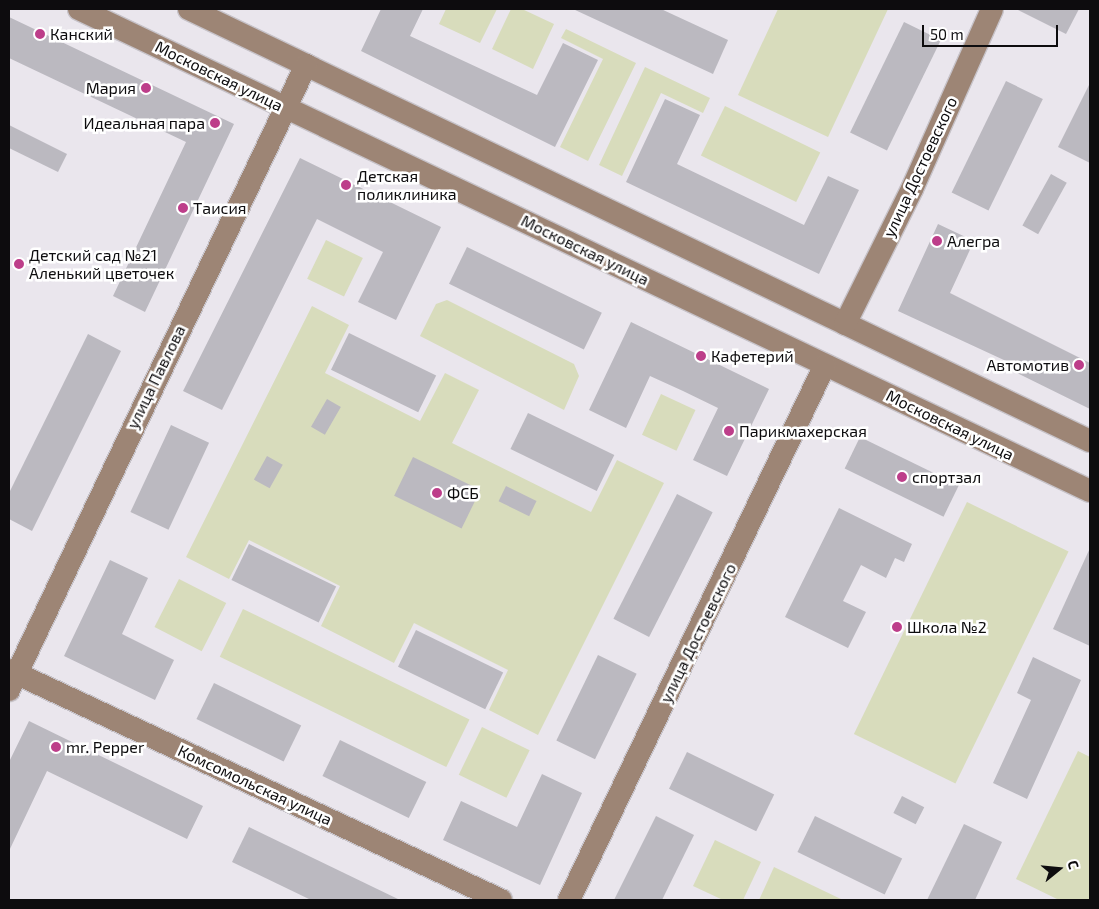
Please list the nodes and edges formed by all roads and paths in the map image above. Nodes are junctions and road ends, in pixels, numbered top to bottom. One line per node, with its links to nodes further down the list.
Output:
1 (79, 9): 5 (street, Московская улица)
2 (189, 9): 4 (street)
3 (992, 9): 6 (street, улица Достоевского)
4 (306, 65): 5 (street, улица Павлова); 6 (street)
5 (286, 107): 7 (street, Московская улица); 10 (street, улица Павлова)
6 (845, 324): 8 (street)
7 (825, 365): 9 (street, Московская улица); 12 (street, улица Достоевского)
8 (1090, 441)
9 (1090, 492)
10 (11, 678): 11 (street, Комсомольская улица)
11 (501, 900)
12 (569, 900)

